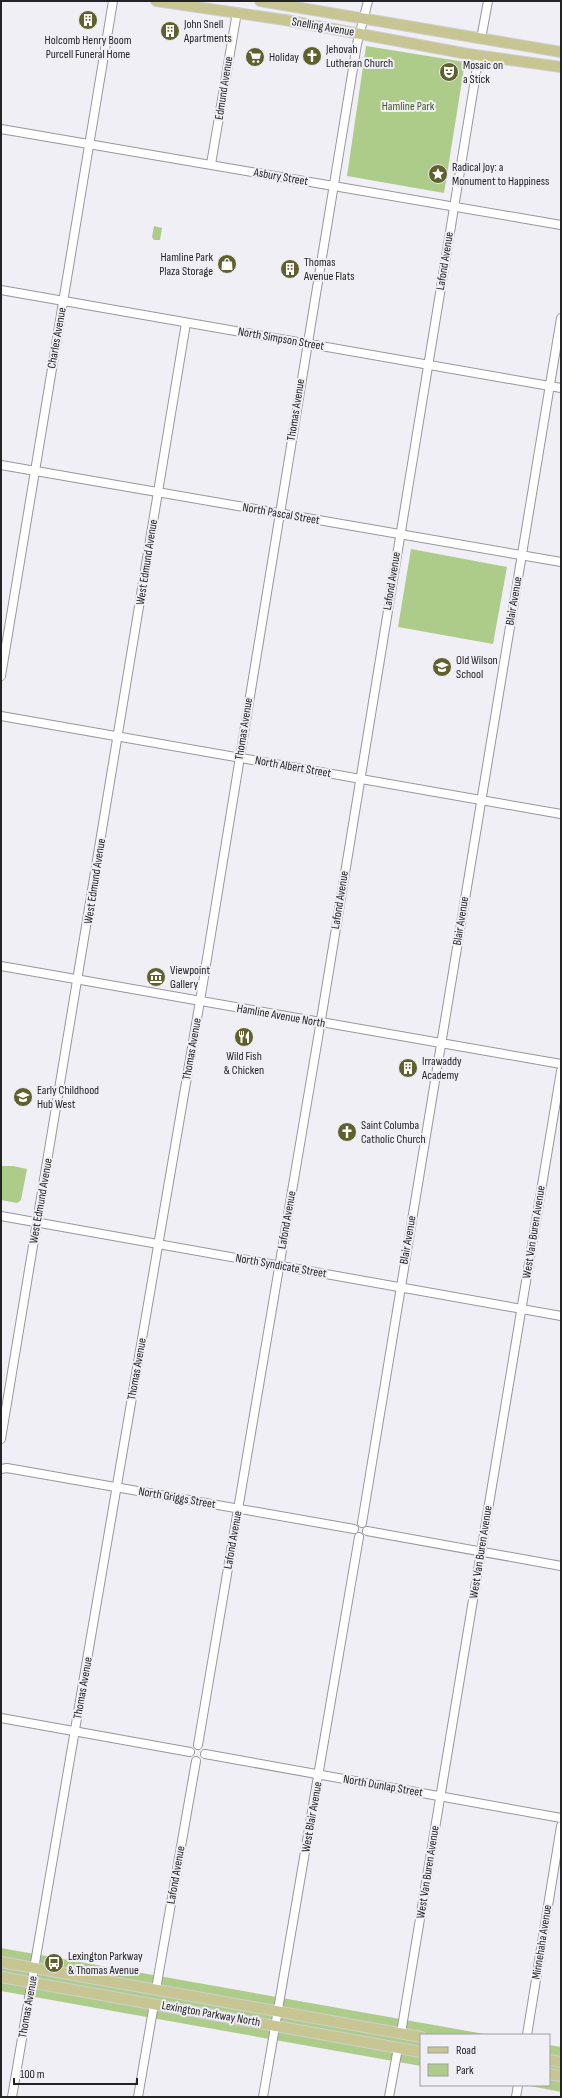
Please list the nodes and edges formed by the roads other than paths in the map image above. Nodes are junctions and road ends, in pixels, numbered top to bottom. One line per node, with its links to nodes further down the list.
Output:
1 (114, 1): 14 (street, Charles Avenue)
2 (156, 1): 6 (main road, Snelling Avenue)
3 (260, 1): 7 (main road, Snelling Avenue)
4 (368, 1): 7 (street, Thomas Avenue)
5 (488, 1): 9 (street)
6 (236, 12): 8 (main road, Snelling Avenue); 15 (street, Edmund Avenue)
7 (364, 19): 8 (street, Thomas Avenue); 9 (main road, Snelling Avenue)
8 (360, 33): 11 (main road, Snelling Avenue); 16 (street, Thomas Avenue)
9 (481, 39): 10 (main road, Snelling Avenue)
10 (561, 52)
11 (479, 55): 12 (main road, Snelling Avenue); 17 (street, Lafond Avenue)
12 (561, 67)
13 (1, 129): 14 (street, Asbury Street)
14 (89, 145): 15 (street, Asbury Street); 20 (street, Charles Avenue)
15 (210, 164): 16 (street, Asbury Street)
16 (333, 186): 17 (street, Asbury Street); 23 (street, Thomas Avenue)
17 (454, 207): 18 (street, Asbury Street); 24 (street, Lafond Avenue)
18 (561, 225)
19 (1, 290): 20 (street, North Simpson Street)
20 (63, 301): 22 (street, North Simpson Street); 28 (street, Charles Avenue)
21 (561, 318): 25 (street, Blair Avenue)
22 (186, 323): 23 (street, North Simpson Street); 29 (street, West Edmund Avenue)
23 (307, 344): 24 (street, North Simpson Street); 30 (street, Thomas Avenue)
24 (428, 365): 25 (street, North Simpson Street); 31 (street, Lafond Avenue)
25 (550, 386): 26 (street, North Simpson Street); 32 (street, Blair Avenue)
26 (561, 388)
27 (1, 465): 28 (street, North Pascal Street)
28 (35, 471): 29 (street, North Pascal Street); 34 (street, Charles Avenue)
29 (158, 492): 30 (street, North Pascal Street); 37 (street, West Edmund Avenue)
30 (280, 513): 31 (street, North Pascal Street); 38 (street, Thomas Avenue)
31 (399, 534): 32 (street, North Pascal Street); 39 (street, Lafond Avenue)
32 (522, 556): 33 (street, North Pascal Street); 40 (street, Blair Avenue)
33 (561, 562)
34 (1, 676)
35 (1, 713): 36 (street)
36 (1, 716): 37 (street, North Albert Street)
37 (119, 736): 38 (street, North Albert Street); 43 (street, West Edmund Avenue)
38 (239, 757): 39 (street, North Albert Street); 44 (street, Thomas Avenue)
39 (359, 779): 40 (street, North Albert Street); 45 (street, Lafond Avenue)
40 (481, 800): 41 (street, North Albert Street); 46 (street, Blair Avenue)
41 (561, 814)
42 (1, 966): 43 (street, Hamline Avenue North)
43 (78, 979): 44 (street, Hamline Avenue North); 50 (street, West Edmund Avenue)
44 (200, 1001): 45 (street, Hamline Avenue North); 51 (street, Thomas Avenue)
45 (320, 1023): 46 (street, Hamline Avenue North); 52 (street, Lafond Avenue)
46 (441, 1044): 47 (street, Hamline Avenue North); 53 (street, Blair Avenue)
47 (561, 1064)
48 (561, 1071): 54 (street, West Van Buren Avenue)
49 (1, 1216): 50 (street, North Syndicate Street)
50 (38, 1222): 51 (street, North Syndicate Street); 56 (street, West Edmund Avenue)
51 (158, 1244): 52 (street, North Syndicate Street); 58 (street, Thomas Avenue)
52 (279, 1265): 53 (street, North Syndicate Street); 59 (street, Lafond Avenue)
53 (400, 1287): 54 (street, North Syndicate Street); 60 (street, Blair Avenue)
54 (522, 1309): 55 (street, North Syndicate Street); 64 (street, West Van Buren Avenue)
55 (561, 1316)
56 (1, 1440)
57 (1, 1468): 58 (street, North Griggs Street)
58 (117, 1488): 59 (street, North Griggs Street); 67 (street, Thomas Avenue)
59 (239, 1509): 61 (street, North Griggs Street); 68 (street, Lafond Avenue)
60 (362, 1523): 61 (street); 62 (street)
61 (354, 1529): 63 (street)
62 (367, 1531): 63 (street); 64 (street)
63 (359, 1537): 72 (street, West Blair Avenue)
64 (481, 1552): 65 (street); 73 (street, West Van Buren Avenue)
65 (561, 1566)
66 (1, 1718): 67 (street)
67 (75, 1732): 69 (street); 77 (street, Thomas Avenue)
68 (198, 1746): 69 (street); 70 (street)
69 (190, 1752): 71 (street)
70 (205, 1754): 71 (street); 72 (street, North Dunlap Street)
71 (196, 1761): 80 (street, Lafond Avenue)
72 (319, 1775): 73 (street, North Dunlap Street); 82 (street, West Blair Avenue)
73 (440, 1797): 74 (street, North Dunlap Street); 84 (street, West Van Buren Avenue)
74 (561, 1818)
75 (561, 1826): 85 (street, Minnehaha Avenue)
76 (1, 1962): 77 (main road, Lexington Parkway North)
77 (35, 1968): 79 (street, Thomas Avenue); 80 (main road, Lexington Parkway North)
78 (1, 1977): 79 (main road, Lexington Parkway North)
79 (32, 1983): 81 (main road, Lexington Parkway North); 94 (street, Thomas Avenue)
80 (156, 1989): 82 (main road, Lexington Parkway North)
81 (154, 2004): 83 (main road, Lexington Parkway North); 95 (street)
82 (279, 2012): 83 (street, West Blair Avenue); 84 (main road, Lexington Parkway North)
83 (276, 2026): 87 (main road, Lexington Parkway North); 96 (street, West Blair Avenue)
84 (401, 2033): 86 (main road, Lexington Parkway North)
85 (527, 2034)
86 (420, 2037)
87 (398, 2048): 88 (main road, Lexington Parkway North); 97 (street)
88 (420, 2052)
89 (550, 2060): 90 (main road)
90 (561, 2062)
91 (550, 2074): 92 (main road)
92 (561, 2076)
93 (518, 2086): 98 (street)
94 (12, 2097)
95 (138, 2097)
96 (263, 2097)
97 (389, 2097)
98 (516, 2097)

